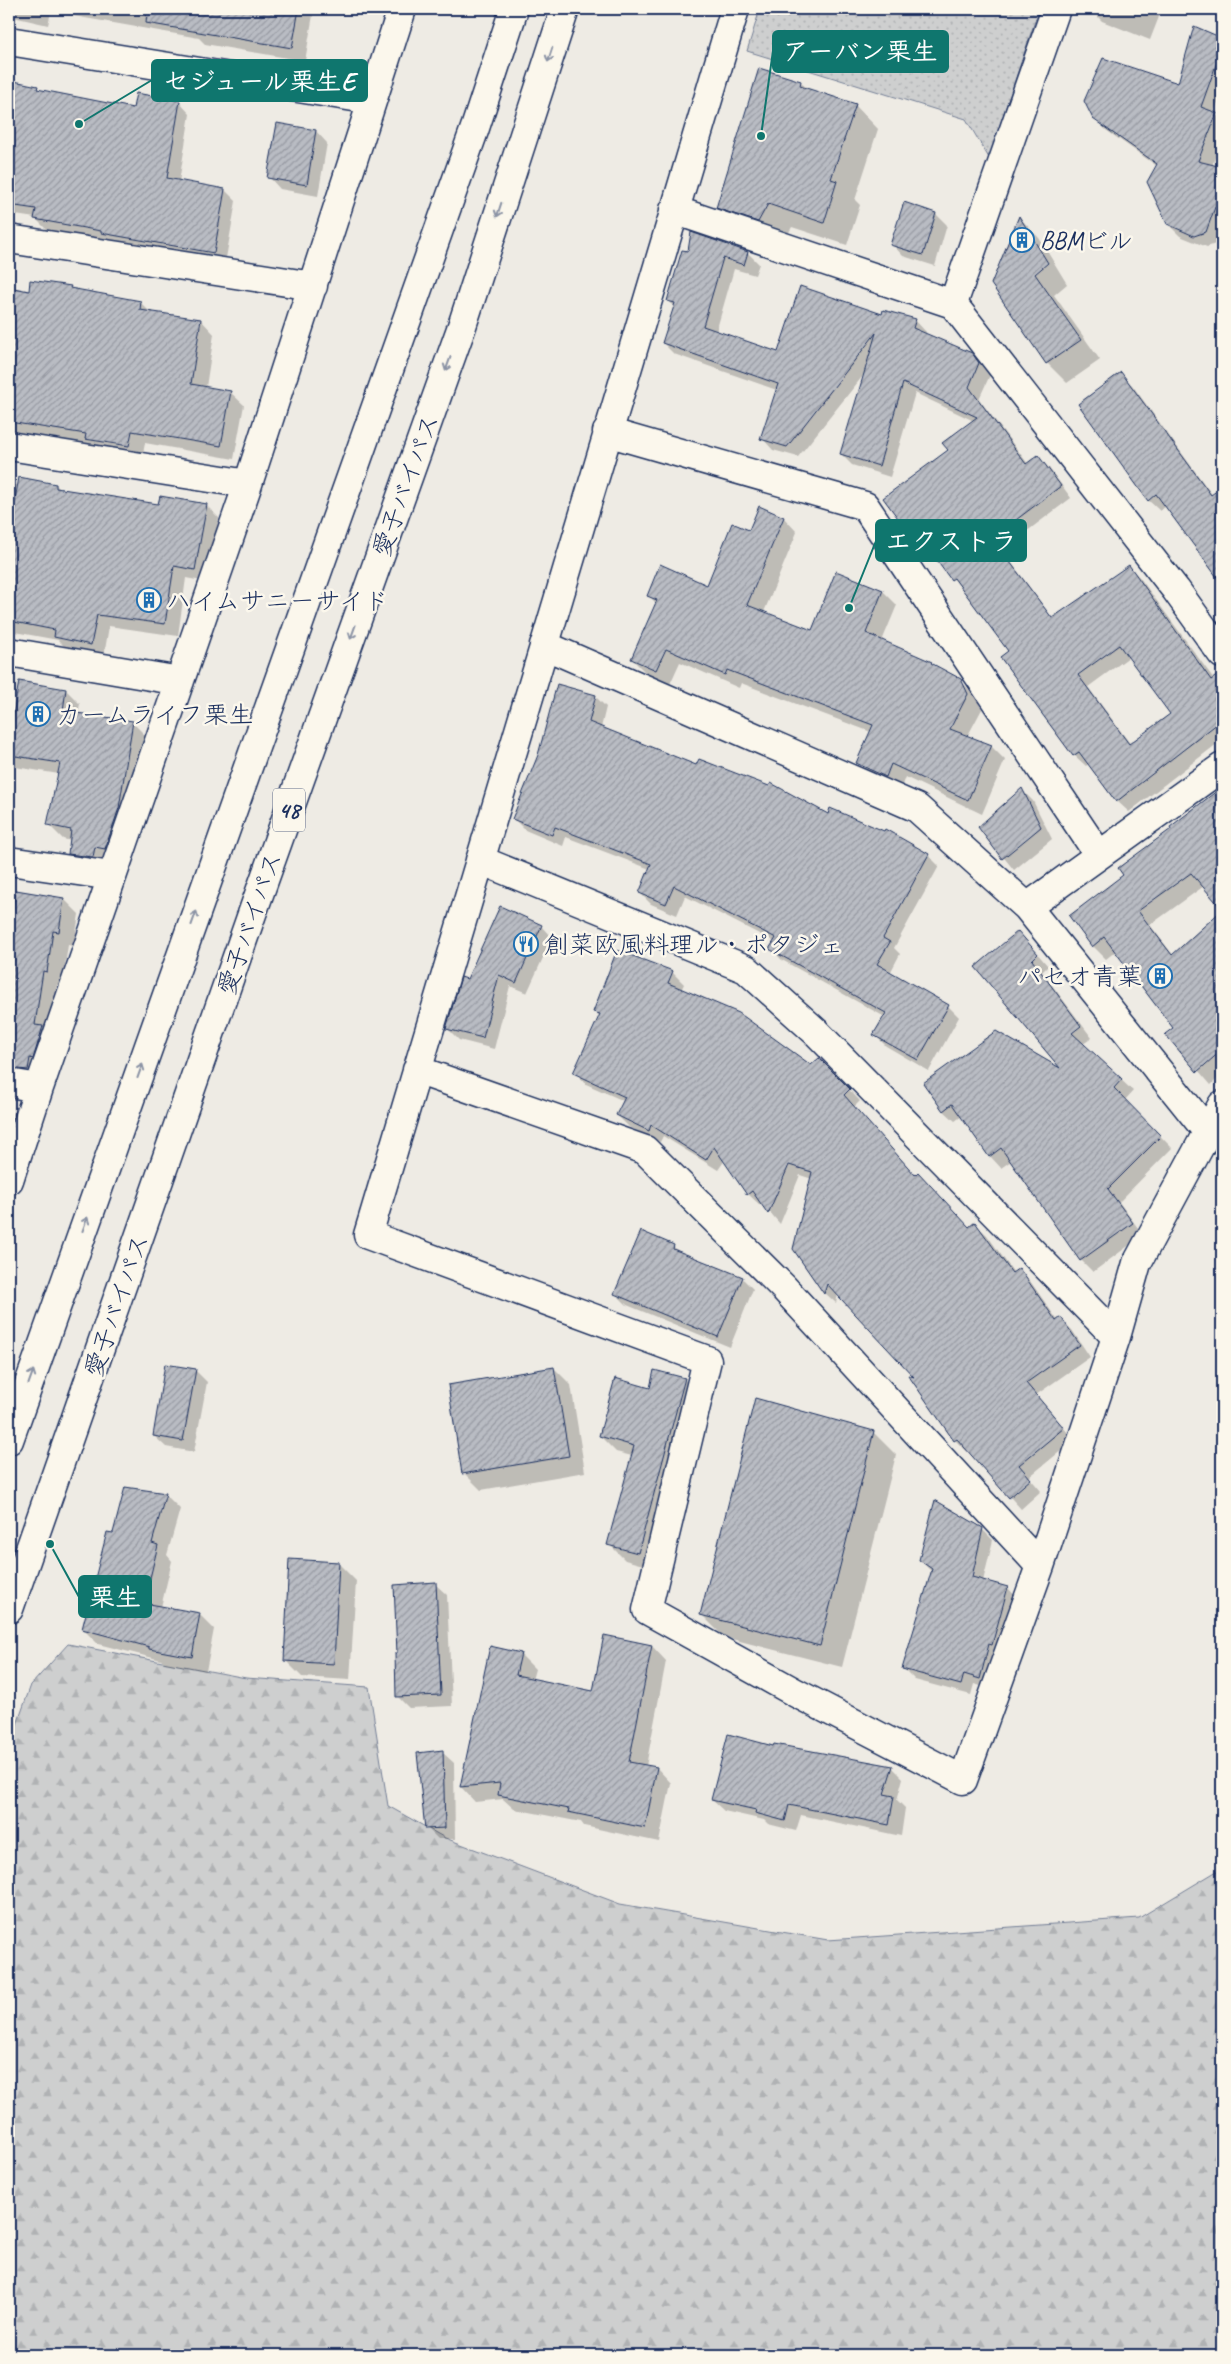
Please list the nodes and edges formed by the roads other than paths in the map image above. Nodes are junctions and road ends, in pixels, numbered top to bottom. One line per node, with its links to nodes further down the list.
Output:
1 (402, 9): 7 (main road)
2 (514, 9): 32 (main road, 愛子バイパス / 48, one-way to 2)
3 (565, 9): 34 (main road, 愛子バイパス / 48, one-way to 34)
4 (735, 9): 8 (main road)
5 (1056, 9): 11 (main road)
6 (9, 41): 7 (main road)
7 (372, 100): 10 (main road)
8 (674, 210): 11 (main road); 12 (main road)
9 (9, 239): 10 (main road)
10 (313, 286): 14 (main road)
11 (953, 304): 17 (main road)
12 (607, 432): 15 (main road); 20 (main road)
13 (9, 446): 14 (main road)
14 (248, 484): 18 (main road)
15 (544, 645): 21 (main road); 24 (main road)
16 (9, 652): 18 (main road)
17 (1222, 654)
18 (180, 680): 23 (main road)
19 (1222, 767): 20 (main road)
20 (1099, 855): 24 (main road)
21 (480, 860): 25 (main road); 31 (main road)
22 (9, 861): 23 (main road)
23 (112, 876): 27 (main road)
24 (1027, 907): 29 (main road)
25 (417, 1070): 33 (main road); 33 (main road)
26 (9, 1083): 27 (main road)
27 (39, 1088): 30 (main road)
28 (1222, 1105): 29 (main road)
29 (1207, 1131): 31 (main road)
30 (9, 1180)
31 (1116, 1337): 33 (main road)
32 (9, 1440)
33 (1040, 1566)
34 (9, 1609)

